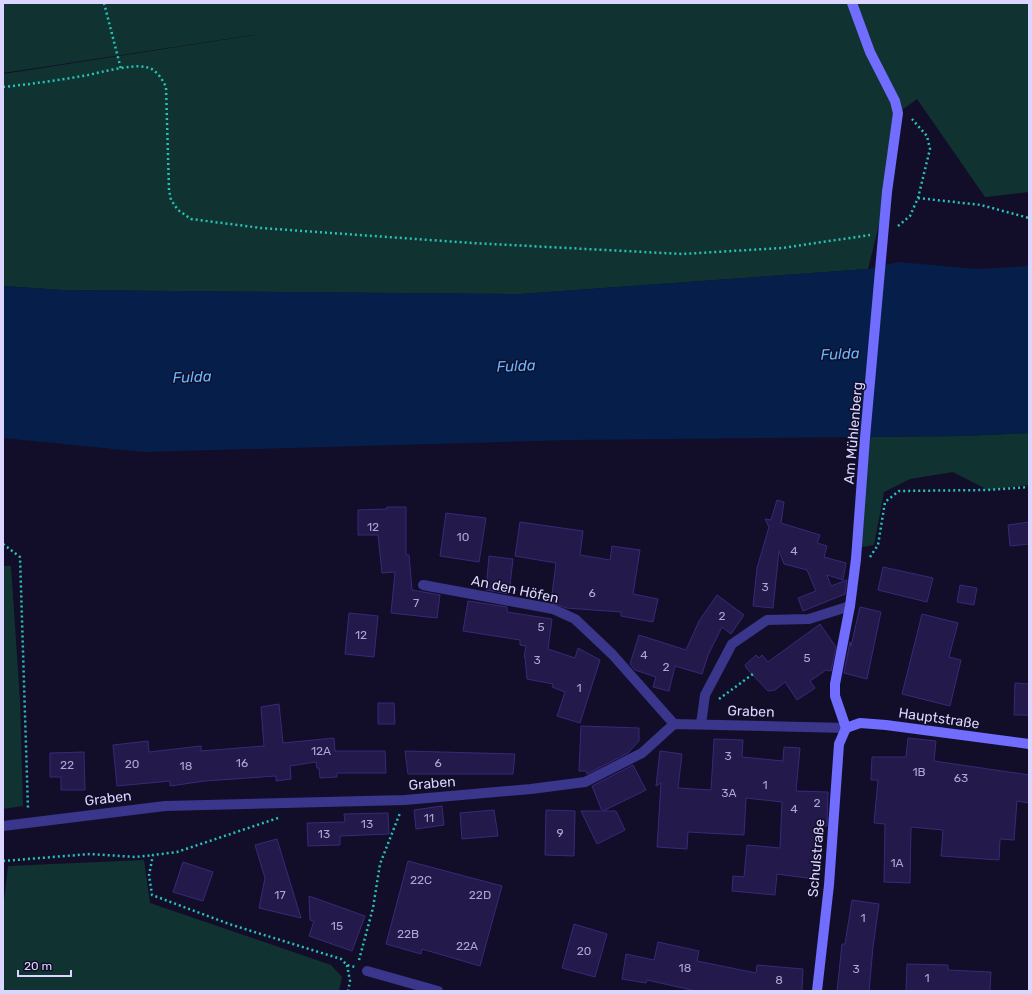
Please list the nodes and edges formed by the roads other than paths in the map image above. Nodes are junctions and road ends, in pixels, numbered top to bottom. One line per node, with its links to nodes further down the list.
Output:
1 (852, 3): 3 (street, Am Mühlenberg, bridge)
2 (423, 584): 4 (street, An den Höfen)
3 (850, 606): 5 (street); 6 (street, Am Mühlenberg)
4 (674, 724): 5 (street, Graben); 8 (street, Graben)
5 (701, 724): 6 (street, Graben)
6 (846, 728): 7 (street, Hauptstraße); 11 (street, Schulstraße)
7 (1029, 744)
8 (3, 826)
9 (367, 971): 10 (street)
10 (438, 991)
11 (817, 991)

